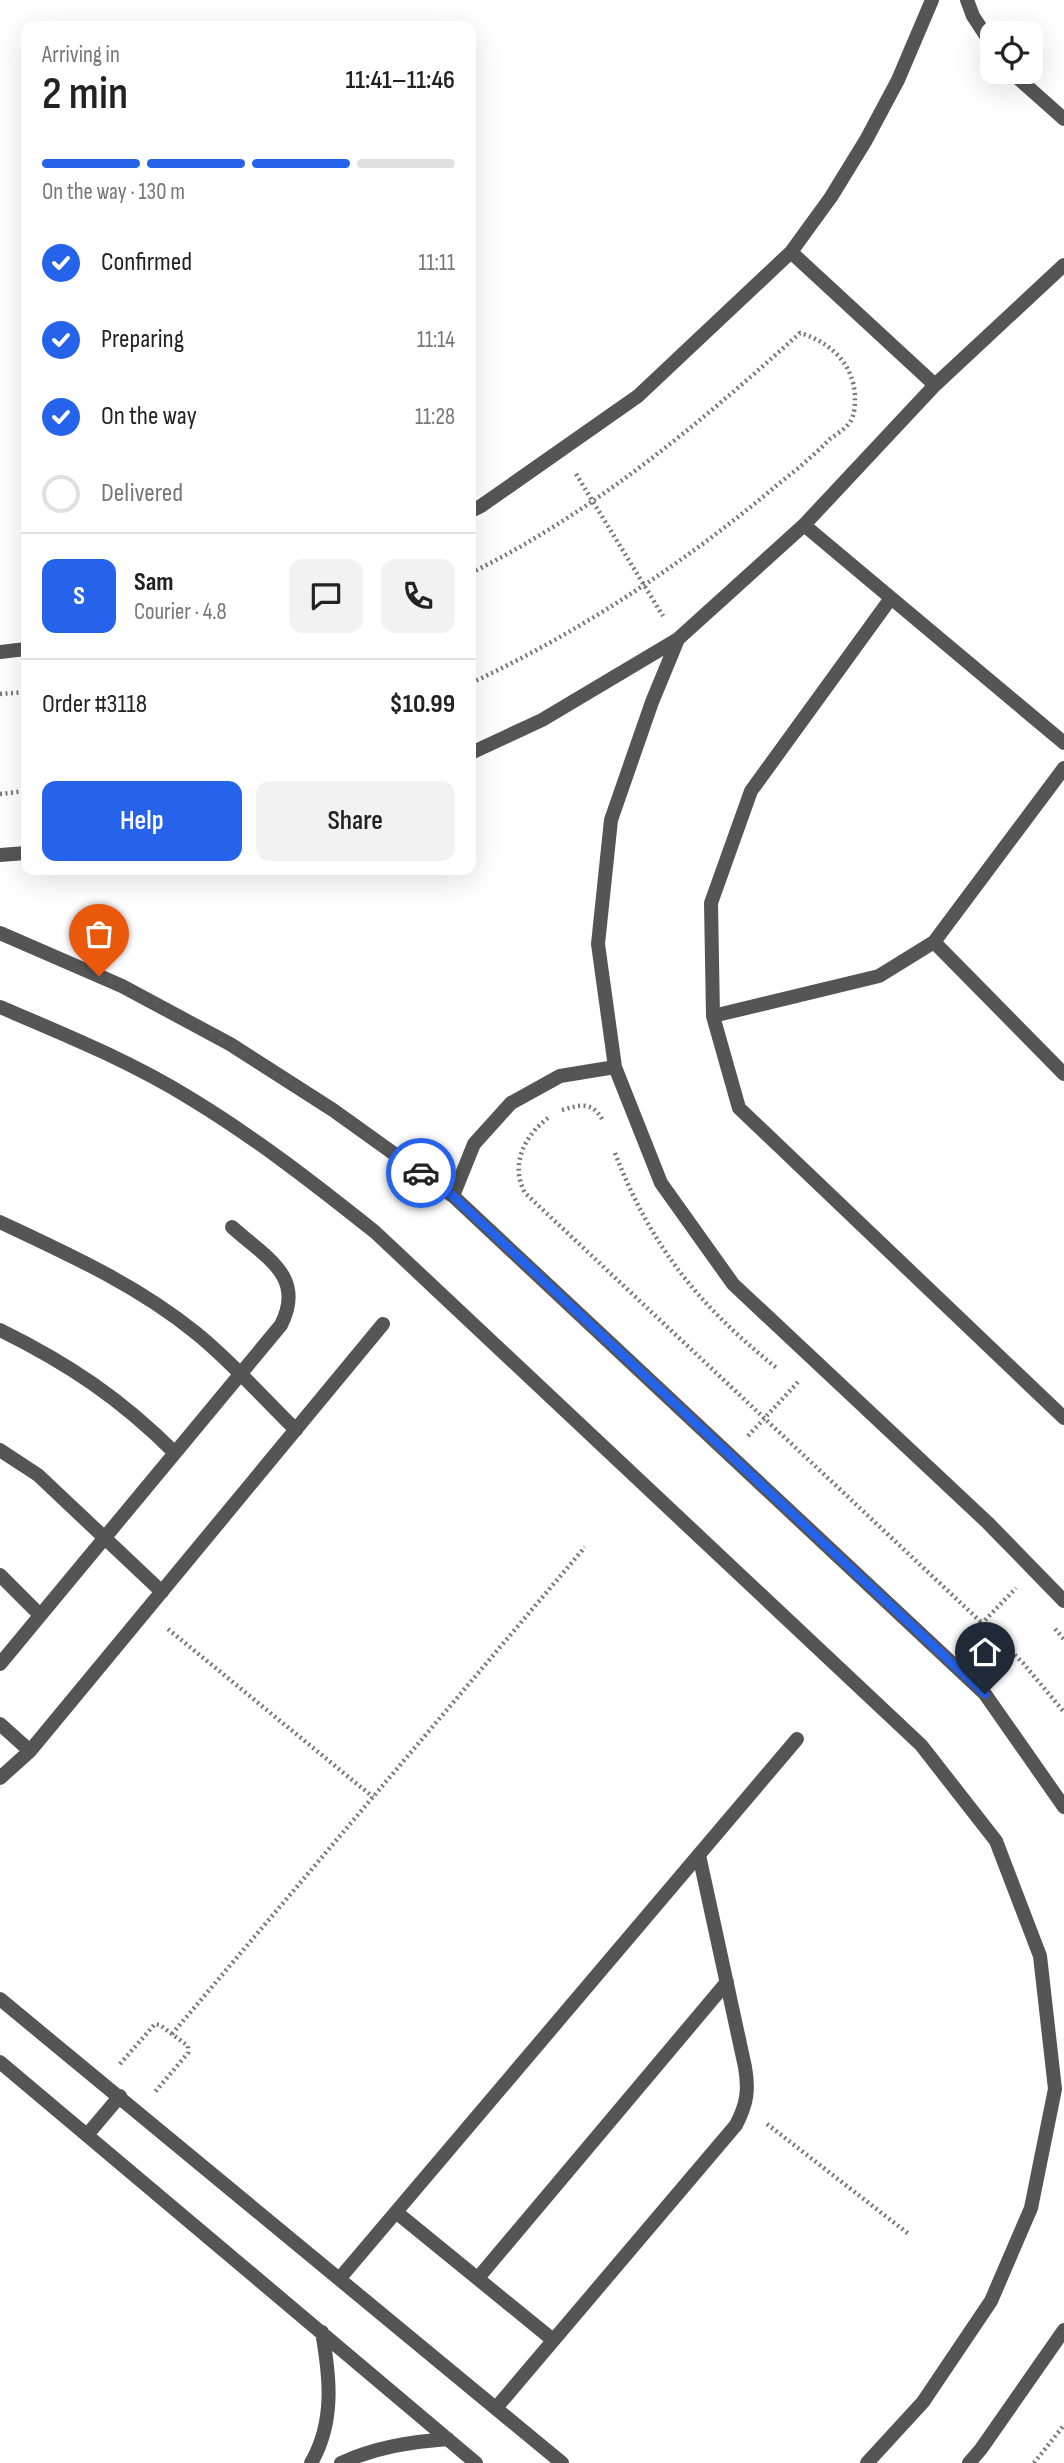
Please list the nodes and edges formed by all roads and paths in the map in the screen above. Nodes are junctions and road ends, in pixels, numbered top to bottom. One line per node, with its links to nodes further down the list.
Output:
1 (932, 0): 6 (street)
2 (967, 0): 3 (street)
3 (980, 27)
4 (1025, 84): 5 (street)
5 (1064, 119)
6 (792, 252): 8 (street); 9 (street)
7 (1064, 265): 8 (street)
8 (935, 385): 12 (street)
9 (561, 449): 10 (path); 11 (street)
10 (593, 502): 13 (path); 14 (path); 14 (path)
11 (476, 508)
12 (804, 525): 15 (street); 16 (street)
13 (476, 570)
14 (645, 586): 16 (path); 19 (path)
15 (891, 598): 22 (street); 32 (street)
16 (678, 639): 23 (street); 33 (street)
17 (21, 650): 18 (street)
18 (0, 652)
19 (476, 681)
20 (21, 692): 21 (path)
21 (0, 694)
22 (1064, 743)
23 (476, 751)
24 (1064, 768): 30 (street)
25 (21, 792): 26 (path)
26 (0, 794)
27 (21, 853): 28 (street)
28 (0, 855)
29 (0, 933): 37 (street)
30 (934, 942): 32 (street); 34 (street)
31 (0, 1007): 98 (street)
32 (713, 1016): 45 (street)
33 (615, 1067): 37 (street); 42 (street)
34 (1064, 1074)
35 (605, 1127): 46 (path)
36 (614, 1149): 44 (path)
37 (453, 1196): 50 (street)
38 (0, 1222): 43 (street)
39 (232, 1227): 43 (street)
40 (383, 1324): 47 (street)
41 (0, 1330): 49 (street)
42 (817, 1363): 44 (path); 53 (street)
43 (240, 1375): 47 (street); 49 (street)
44 (797, 1384): 46 (path)
45 (1064, 1418)
46 (764, 1419): 50 (path); 62 (path)
47 (296, 1430): 57 (street)
48 (0, 1450): 51 (street)
49 (175, 1453): 51 (street)
50 (730, 1455): 65 (street)
51 (105, 1537): 57 (street); 61 (street)
52 (585, 1547): 72 (path)
53 (1034, 1570): 56 (path); 59 (street)
54 (0, 1575): 61 (street)
55 (1006, 1579): 56 (path)
56 (1016, 1588): 58 (path); 62 (path)
57 (162, 1592): 60 (street)
58 (1024, 1597)
59 (1064, 1601)
60 (146, 1611): 70 (street); 72 (path)
61 (40, 1615): 66 (street)
62 (982, 1623): 65 (path); 67 (path)
63 (1051, 1624): 64 (path)
64 (1064, 1639)
65 (947, 1659): 73 (street)
66 (0, 1664)
67 (1064, 1712)
68 (0, 1724): 70 (street)
69 (797, 1739): 74 (street)
70 (30, 1751): 71 (street)
71 (0, 1778)
72 (373, 1797): 77 (path)
73 (1064, 1807)
74 (699, 1855): 75 (street); 84 (street)
75 (727, 1982): 81 (street); 87 (street)
76 (0, 1999): 79 (street)
77 (172, 2034): 79 (path); 82 (path)
78 (0, 2062): 83 (street)
79 (104, 2083): 80 (street)
80 (120, 2096): 82 (street); 83 (street)
81 (745, 2107): 85 (path); 90 (street)
82 (139, 2112): 86 (street)
83 (88, 2135): 89 (street)
84 (397, 2212): 86 (street); 87 (street)
85 (910, 2235)
86 (340, 2278): 91 (street)
87 (478, 2278): 90 (street)
88 (1064, 2330): 99 (street)
89 (322, 2332): 93 (street); 94 (street)
90 (553, 2340): 91 (street)
91 (496, 2408): 97 (street)
92 (1064, 2425): 100 (path)
93 (448, 2439): 95 (street); 96 (street)
94 (311, 2463)
95 (341, 2463)
96 (476, 2463)
97 (562, 2463)
98 (867, 2463)
99 (969, 2463)
100 (1034, 2463)

